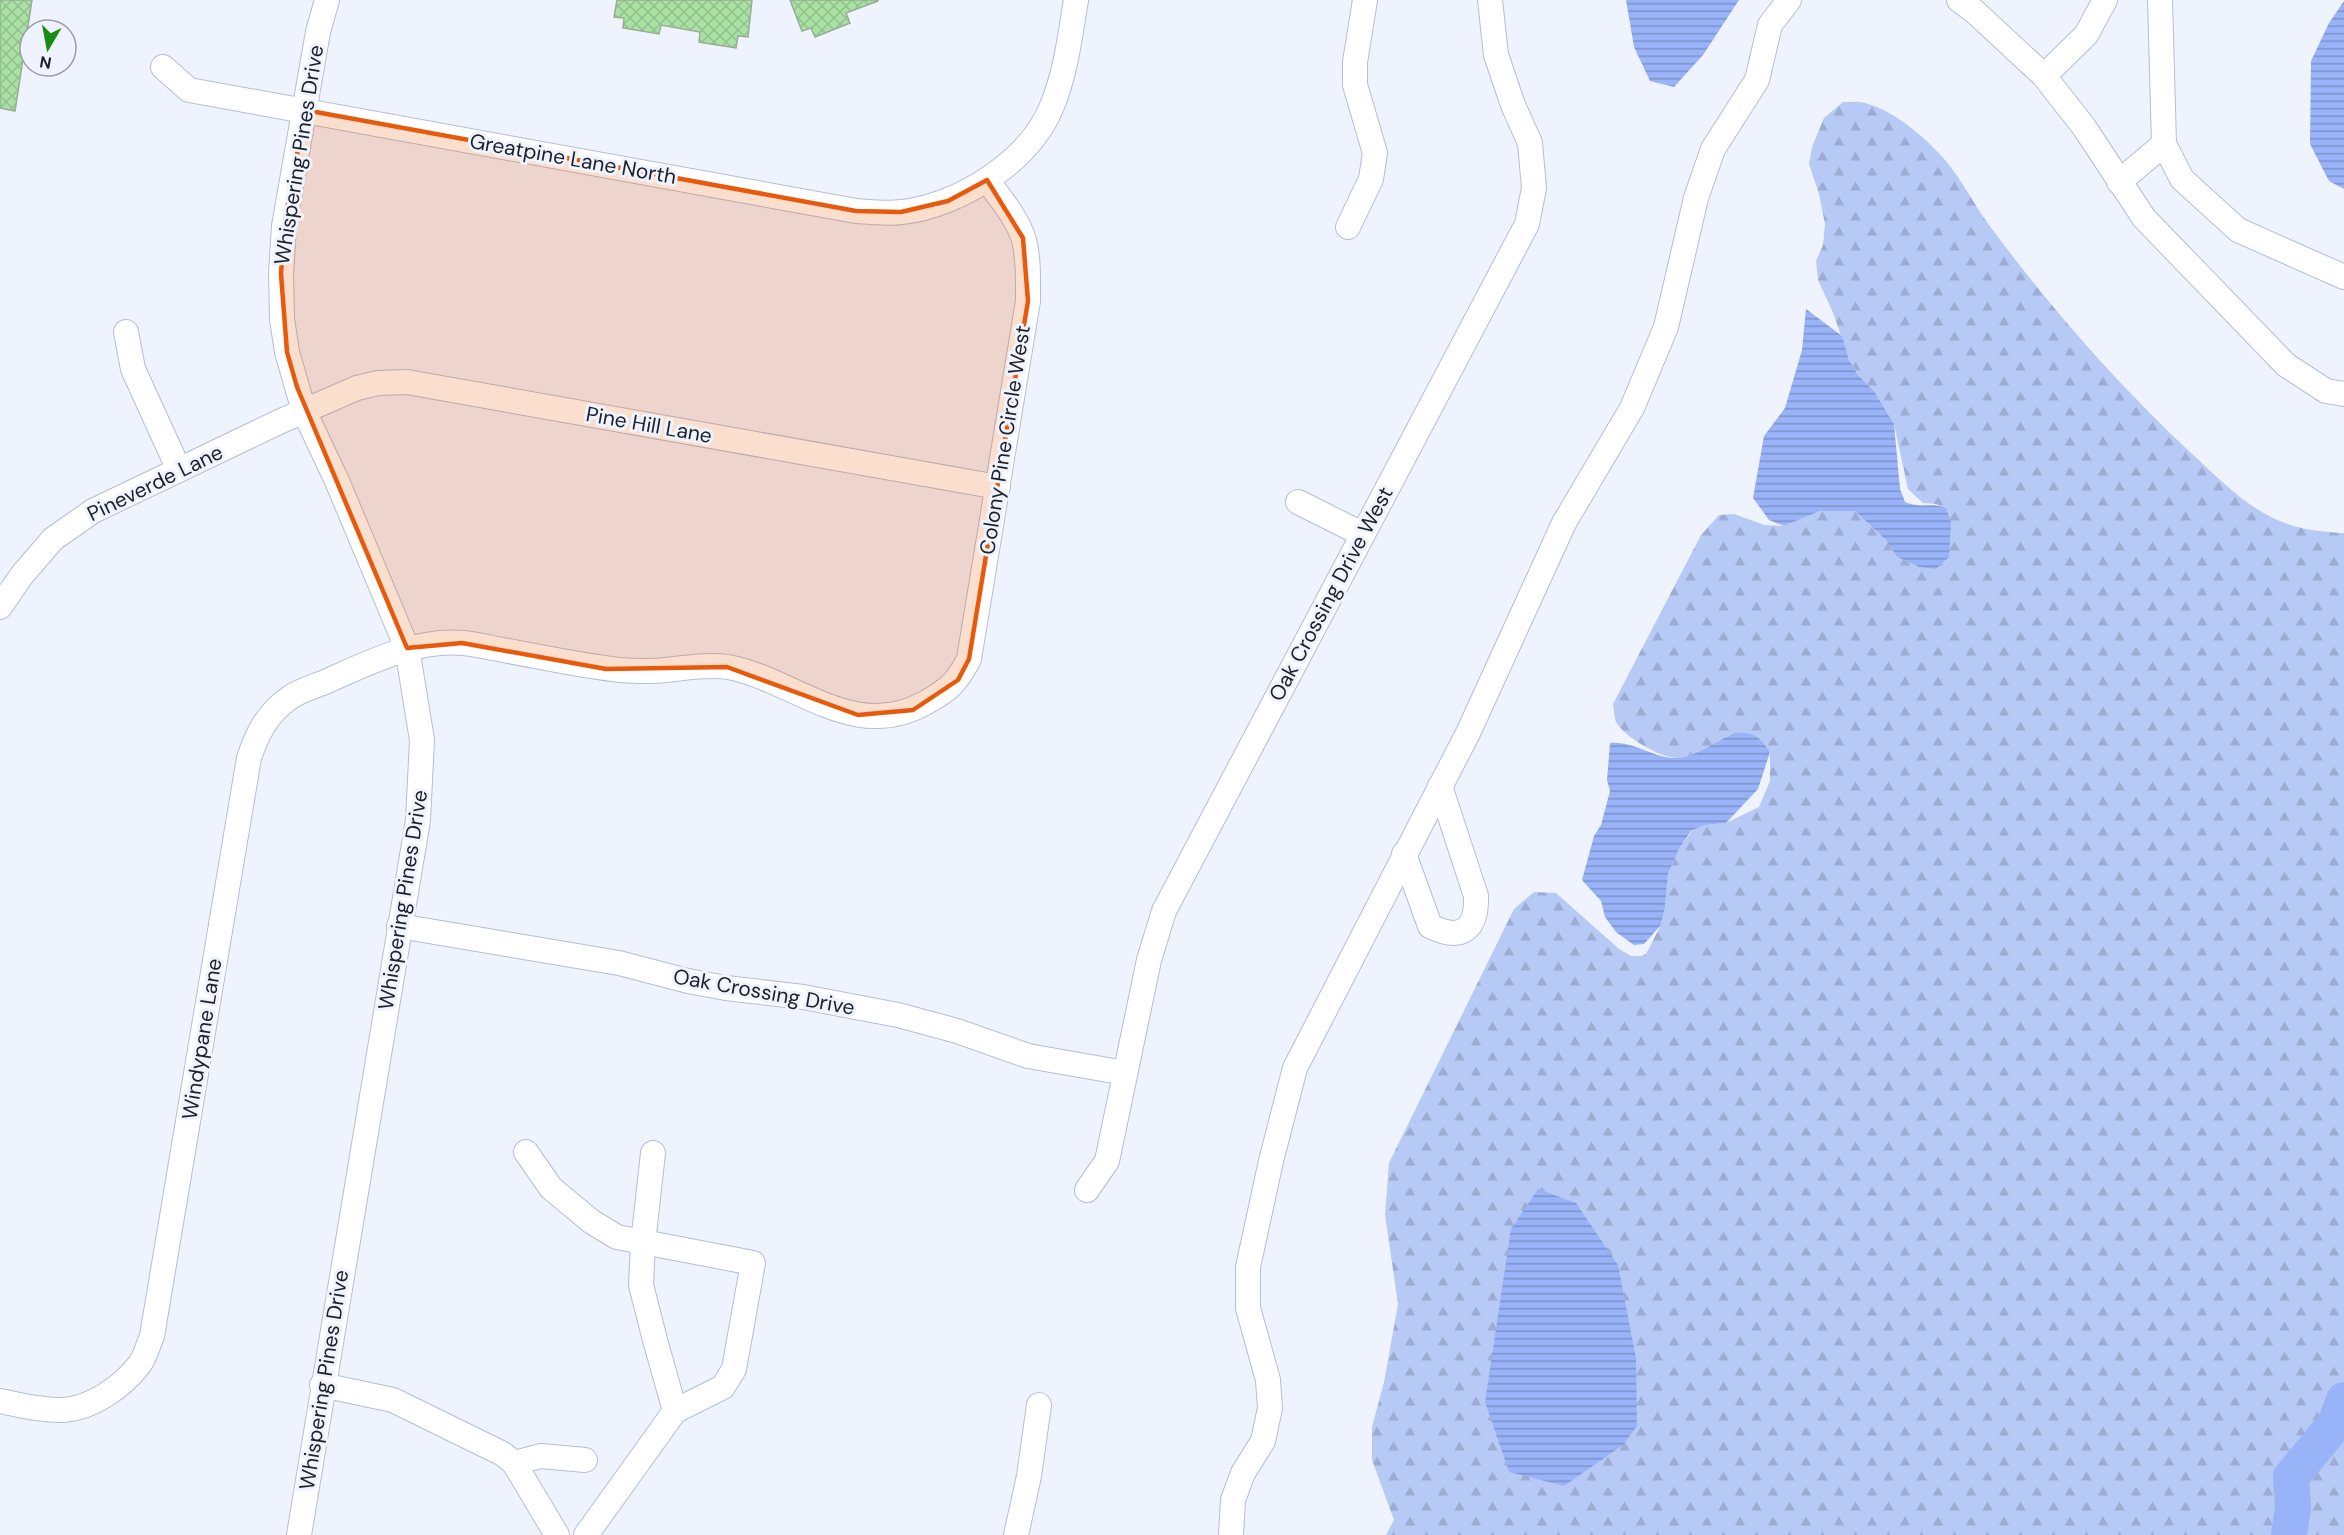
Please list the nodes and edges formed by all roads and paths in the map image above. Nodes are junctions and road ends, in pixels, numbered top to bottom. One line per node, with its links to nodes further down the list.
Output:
1 (327, 0): 11 (street, Whispering Pines Drive)
2 (1076, 0): 13 (street, Greatpine Lane North)
3 (1365, 0): 15 (street)
4 (1490, 0): 23 (street, Oak Crossing Drive West)
5 (1789, 0): 26 (street)
6 (1959, 0): 10 (street)
7 (2105, 0): 10 (street)
8 (2160, 0): 12 (street)
9 (163, 67): 11 (street, Greatpine Lane North)
10 (2044, 76): 14 (street)
11 (305, 110): 13 (street, Greatpine Lane North); 19 (street, Whispering Pines Drive)
12 (2164, 144): 14 (street); 16 (street)
13 (987, 180): 21 (street, Colony Pine Circle West)
14 (2119, 182): 18 (street)
15 (1348, 227)
16 (2344, 277)
17 (126, 332): 20 (street)
18 (2344, 394)
19 (304, 411): 20 (street, Pineverde Lane); 21 (street, Pine Hill Lane); 25 (street, Whispering Pines Drive)
20 (179, 470): 24 (street, Pineverde Lane)
21 (998, 487): 25 (street, Colony Pine Circle West)
22 (1298, 502): 23 (street)
23 (1362, 534): 29 (street, Oak Crossing Drive West)
24 (0, 607)
25 (407, 648): 28 (street, Whispering Pines Drive); 35 (street, Windypane Lane)
26 (1440, 786): 27 (street); 27 (street)
27 (1404, 854): 44 (street)
28 (399, 926): 29 (street, Oak Crossing Drive); 34 (street, Whispering Pines Drive)
29 (1125, 1073): 32 (street, Oak Crossing Drive West)
30 (526, 1152): 33 (street)
31 (653, 1153): 33 (street)
32 (1087, 1191)
33 (643, 1243): 37 (street); 37 (street)
34 (322, 1385): 39 (street); 40 (street, Whispering Pines Drive)
35 (0, 1401)
36 (1039, 1405): 43 (street)
37 (675, 1411): 42 (street)
38 (585, 1461): 39 (street)
39 (514, 1463): 41 (street)
40 (299, 1535)
41 (557, 1535)
42 (586, 1535)
43 (1016, 1535)
44 (1231, 1535)

